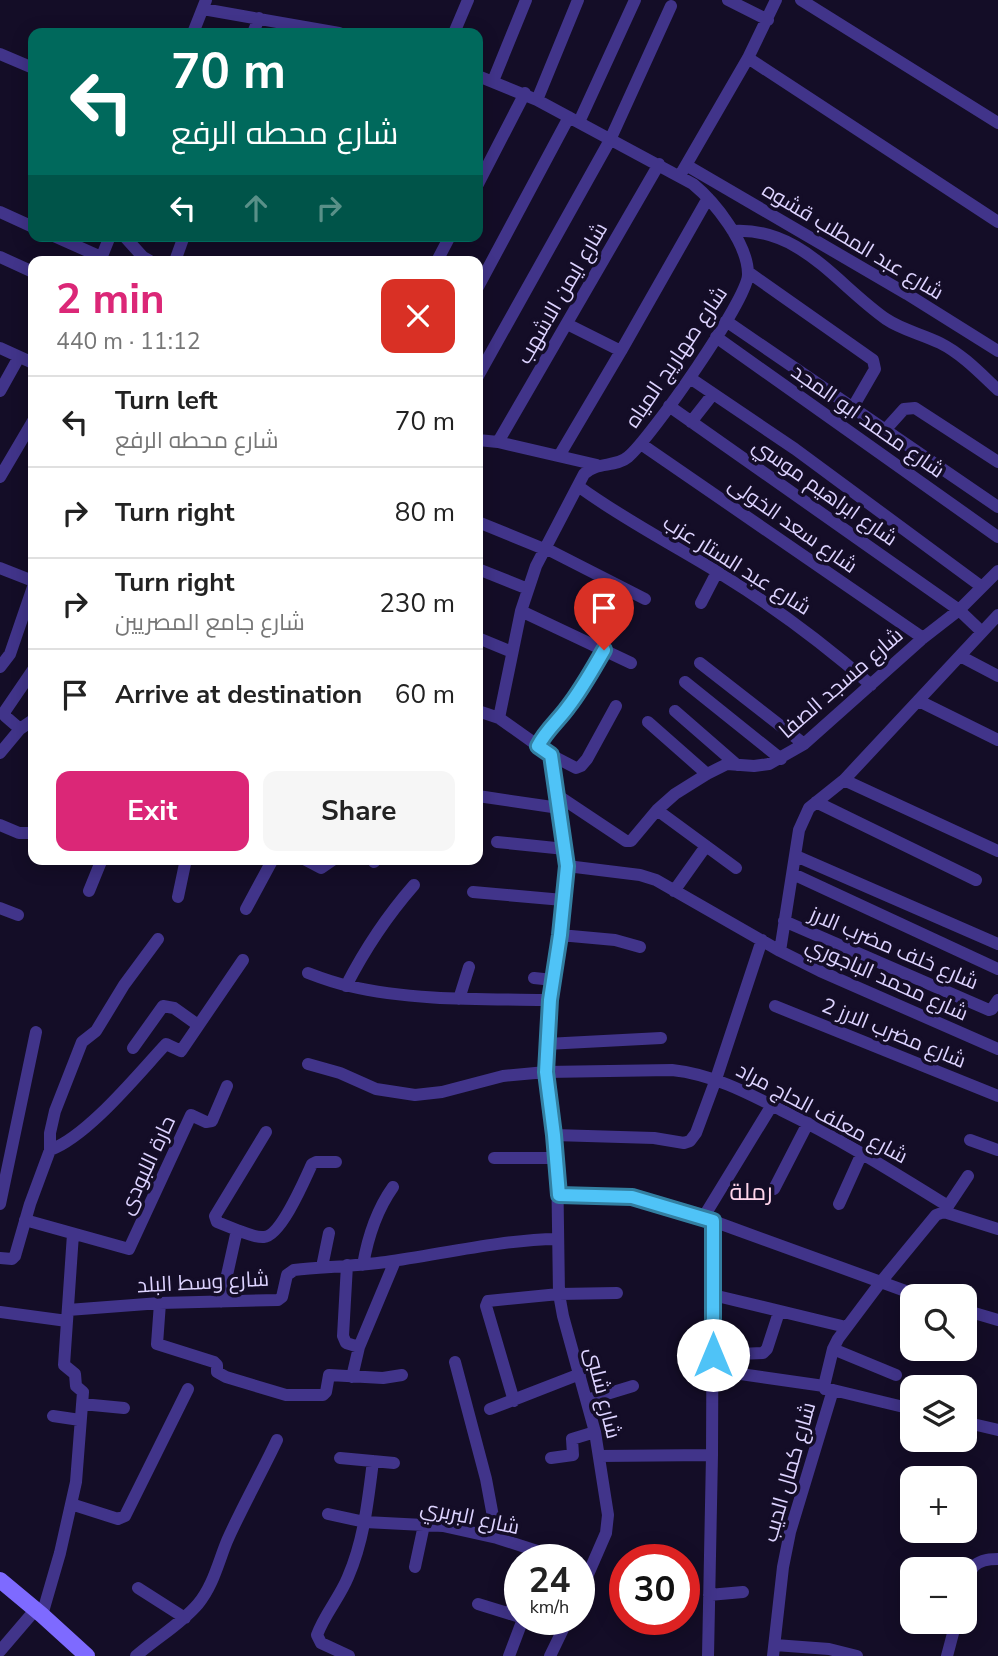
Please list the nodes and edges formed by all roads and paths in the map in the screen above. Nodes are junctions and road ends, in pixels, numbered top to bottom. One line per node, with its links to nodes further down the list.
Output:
1 (468, 0): 15 (street)
2 (526, 0): 20 (street)
3 (578, 0): 22 (street)
4 (635, 0): 23 (street)
5 (728, 0): 11 (street)
6 (776, 0): 11 (street)
7 (801, 0): 24 (street)
8 (205, 5): 10 (street); 12 (street)
9 (671, 5): 25 (street)
10 (259, 18): 13 (street); 14 (street)
11 (768, 20): 17 (street)
12 (195, 28)
13 (255, 28)
14 (312, 28)
15 (456, 28)
16 (0, 54): 18 (street)
17 (748, 58): 27 (street); 31 (street)
18 (28, 66)
19 (483, 78): 20 (street, شارع صهاريج المياه)
20 (492, 81): 21 (street, شارع صهاريج المياه)
21 (525, 93): 22 (street, شارع صهاريج المياه); 28 (street)
22 (537, 100): 23 (street, شارع صهاريج المياه)
23 (574, 119): 25 (street, شارع صهاريج المياه); 41 (street)
24 (998, 123)
25 (610, 139): 26 (street, شارع صهاريج المياه); 50 (street)
26 (659, 164): 27 (street, شارع صهاريج المياه); 43 (street, شارع ايمن الاشهب)
27 (683, 170): 29 (street, شارع صهاريج المياه); 47 (street, شارع عبد المطلب قشوه)
28 (483, 174)
29 (708, 198): 33 (street, شارع صهاريج المياه); 46 (street)
30 (0, 212): 32 (street)
31 (998, 222)
32 (28, 225)
33 (733, 231): 40 (street, شارع صهاريج المياه); 52 (street)
34 (66, 242): 36 (street)
35 (129, 242): 37 (street)
36 (94, 256)
37 (142, 256)
38 (0, 257): 39 (street)
39 (28, 270)
40 (748, 272): 42 (street, شارع صهاريج المياه); 56 (street)
41 (483, 278)
42 (726, 321): 44 (street, شارع صهاريج المياه); 56 (street)
43 (567, 324): 46 (street); 60 (street, شارع ايمن الاشهب)
44 (716, 337): 51 (street, شارع صهاريج المياه); 70 (street, شارع محمد ابو المجد)
45 (0, 348): 48 (street)
46 (621, 351): 63 (street)
47 (998, 351)
48 (19, 357): 49 (street); 53 (street)
49 (28, 361)
50 (483, 367)
51 (690, 378): 54 (street); 55 (street, شارع صهاريج المياه)
52 (998, 390)
53 (0, 391)
54 (713, 394): 57 (street); 77 (street)
55 (669, 406): 57 (street, شارع ابراهيم موسي); 62 (street, شارع صهاريج المياه)
56 (853, 407): 58 (street)
57 (691, 422): 82 (street, شارع ابراهيم موسي)
58 (886, 429): 64 (street); 68 (street)
59 (28, 433): 66 (street)
60 (498, 442): 61 (street); 63 (street)
61 (483, 443)
62 (641, 444): 65 (street, شارع صهاريج المياه); 86 (street, شارع سعد الخولى)
63 (559, 456): 65 (street)
64 (998, 463)
65 (597, 465): 67 (street)
66 (0, 477)
67 (578, 486): 71 (street); 75 (street, شارع عبد الستار عزب)
68 (998, 507)
69 (483, 524): 71 (street)
70 (998, 537)
71 (545, 549): 78 (street); 79 (street)
72 (0, 568): 76 (street)
73 (483, 571): 78 (street)
74 (998, 571): 77 (street, شارع مسجد الصفا)
75 (717, 572): 81 (street); 97 (street, شارع عبد الستار عزب)
76 (28, 579)
77 (982, 587): 82 (street, شارع مسجد الصفا)
78 (528, 589): 83 (street)
79 (645, 599)
80 (28, 602): 93 (street)
81 (701, 603)
82 (959, 610): 85 (street, شارع ابراهيم موسي); 86 (street, شارع مسجد الصفا)
83 (521, 611): 88 (street); 89 (street)
84 (998, 615): 85 (street)
85 (982, 632): 90 (street)
86 (923, 638): 97 (street, شارع مسجد الصفا)
87 (483, 640): 89 (street)
88 (604, 650): 91 (street); 108 (street)
89 (512, 652): 102 (street)
90 (960, 656): 94 (street); 98 (street)
91 (631, 663)
92 (700, 663): 107 (street)
93 (0, 667)
94 (998, 676)
95 (28, 677): 105 (street)
96 (685, 682): 111 (street)
97 (871, 685): 107 (street, شارع مسجد الصفا)
98 (919, 701): 106 (street); 114 (street)
99 (616, 706): 110 (street)
100 (675, 711): 112 (street)
101 (483, 713): 102 (street)
102 (499, 718): 108 (street)
103 (648, 722): 113 (street)
104 (28, 723): 105 (street)
105 (20, 729): 109 (street)
106 (998, 740)
107 (804, 744): 111 (street, شارع مسجد الصفا)
108 (538, 746): 110 (street)
109 (0, 753)
110 (551, 755): 116 (street, شارع شلبى)
111 (780, 759): 112 (street, شارع مسجد الصفا)
112 (737, 765): 113 (street, شارع مسجد الصفا)
113 (707, 774): 118 (street, شارع مسجد الصفا)
114 (844, 780): 117 (street); 124 (street)
115 (483, 796): 116 (street)
116 (558, 802): 118 (street, شارع مسجد الصفا); 123 (street, شارع شلبى)
117 (816, 802): 125 (street); 132 (street)
118 (657, 810): 122 (street)
119 (0, 824): 120 (street)
120 (28, 832)
121 (497, 842): 123 (street)
122 (706, 846): 130 (street); 135 (street)
123 (565, 849): 129 (street, شارع شلبى)
124 (998, 851)
125 (796, 856): 131 (street); 146 (street)
126 (100, 865): 134 (street)
127 (185, 865): 137 (street)
128 (270, 865): 140 (street)
129 (567, 866): 135 (street, شارع محمد الباجوري); 138 (street, شارع شلبى)
130 (736, 868)
131 (793, 874): 142 (street); 151 (street)
132 (976, 880)
133 (414, 885): 155 (street)
134 (89, 891)
135 (674, 891): 145 (street, شارع محمد الباجوري)
136 (473, 892): 138 (street)
137 (178, 897)
138 (563, 900): 143 (street, شارع شلبى)
139 (0, 908): 141 (street)
140 (246, 909)
141 (18, 915)
142 (784, 921): 148 (street); 158 (street, شارع خلف مضرب الارز)
143 (560, 935): 147 (street); 154 (street, شارع شلبى)
144 (158, 939): 176 (street)
145 (762, 940): 148 (street, شارع محمد الباجوري); 168 (street)
146 (998, 944)
147 (640, 947)
148 (780, 951): 165 (street, شارع محمد الباجوري)
149 (243, 960): 160 (street)
150 (468, 967): 156 (street)
151 (998, 969)
152 (308, 973): 155 (street)
153 (534, 978): 154 (street)
154 (553, 980): 157 (street, شارع شلبى)
155 (346, 986): 156 (street)
156 (459, 999): 157 (street)
157 (550, 1000): 163 (street, شارع شلبى)
158 (998, 1000)
159 (775, 1006): 170 (street, شارع مضرب الارز 2)
160 (198, 1025): 164 (street); 176 (street)
161 (36, 1032): 186 (street)
162 (661, 1038): 163 (street)
163 (546, 1044): 167 (street, شارع شلبى)
164 (133, 1048)
165 (998, 1049)
166 (308, 1064): 167 (street, شارع معلف الحاج مراد)
167 (546, 1072): 168 (street, شارع معلف الحاج مراد); 174 (street, شارع شلبى)
168 (716, 1079): 171 (street, شارع معلف الحاج مراد); 174 (street)
169 (227, 1086): 194 (street, حارة اللبودى)
170 (998, 1096)
171 (772, 1105): 172 (street, شارع معلف الحاج مراد); 189 (street)
172 (808, 1123): 178 (street, شارع معلف الحاج مراد); 184 (street)
173 (266, 1132): 192 (street)
174 (554, 1135): 180 (street, شارع شلبى)
175 (970, 1140): 177 (street)
176 (50, 1150): 190 (street)
177 (998, 1150)
178 (862, 1153): 187 (street); 188 (street, شارع معلف الحاج مراد)
179 (494, 1158): 180 (street)
180 (557, 1158): 185 (street, شارع شلبى)
181 (336, 1162): 192 (street)
182 (968, 1177): 188 (street, شارع كمال الديب)
183 (393, 1187): 199 (street)
184 (774, 1189)
185 (559, 1195): 189 (street); 195 (street, شارع شلبى)
186 (0, 1204)
187 (839, 1204)
188 (943, 1211): 191 (street, شارع معلف الحاج مراد); 201 (street, شارع كمال الديب)
189 (708, 1219): 201 (street); 205 (street)
190 (25, 1220): 194 (street); 196 (street)
191 (998, 1229)
192 (237, 1230): 206 (street)
193 (329, 1233): 200 (street)
194 (73, 1234): 211 (street)
195 (557, 1239): 197 (street, شارع وسط البلد); 204 (street, شارع شلبى)
196 (0, 1258)
197 (394, 1261): 199 (street, شارع وسط البلد); 214 (street)
198 (347, 1265): 199 (street, شارع وسط البلد); 200 (street, شارع وسط البلد); 214 (street)
199 (363, 1265)
200 (323, 1266): 206 (street, شارع وسط البلد)
201 (880, 1283): 202 (street); 213 (street, شارع كمال الديب)
202 (900, 1290)
203 (617, 1293): 204 (street)
204 (559, 1294): 219 (street, شارع شلبى); 226 (street)
205 (713, 1295): 209 (street); 216 (street)
206 (221, 1302): 207 (street, شارع وسط البلد)
207 (160, 1303): 211 (street, شارع وسط البلد); 222 (street)
208 (0, 1312): 211 (street, شارع وسط البلد)
209 (779, 1312): 213 (street); 216 (street)
210 (977, 1314): 212 (street)
211 (67, 1316): 228 (street)
212 (998, 1320)
213 (846, 1327): 215 (street, شارع كمال الديب)
214 (359, 1347): 222 (street)
215 (833, 1349): 221 (street); 224 (street, شارع كمال الديب)
216 (713, 1355): 218 (street)
217 (455, 1362): 248 (street)
218 (713, 1370): 224 (street); 238 (street)
219 (580, 1374): 226 (street); 227 (street, شارع شلبى)
220 (402, 1375): 222 (street)
221 (895, 1375)
222 (352, 1377)
223 (633, 1386): 227 (street)
224 (829, 1388): 229 (street); 265 (street, شارع كمال الديب)
225 (188, 1389): 244 (street)
226 (514, 1401): 231 (street)
227 (587, 1401): 236 (street, شارع شلبى)
228 (82, 1404): 230 (street); 233 (street)
229 (900, 1406)
230 (124, 1408)
231 (489, 1409)
232 (53, 1416): 233 (street)
233 (80, 1420): 244 (street)
234 (977, 1425): 235 (street)
235 (998, 1430)
236 (595, 1432): 239 (street, شارع شلبى); 241 (street)
237 (278, 1440): 261 (street)
238 (712, 1455): 239 (street); 257 (street)
239 (599, 1456): 250 (street, شارع شلبى)
240 (340, 1458): 242 (street)
241 (551, 1458)
242 (373, 1461): 243 (street); 246 (street)
243 (394, 1463)
244 (71, 1504): 259 (street)
245 (328, 1514): 246 (street, شارع البربري)
246 (365, 1522): 247 (street, شارع البربري); 270 (street)
247 (424, 1525): 248 (street, شارع البربري); 253 (street)
248 (496, 1538): 249 (street, شارع البربري)
249 (515, 1544)
250 (595, 1552)
251 (998, 1559): 252 (street)
252 (977, 1563)
253 (415, 1567)
254 (0, 1580): 259 (main road)
255 (138, 1588): 261 (street)
256 (743, 1592): 257 (street)
257 (709, 1595): 273 (street)
258 (478, 1604): 260 (street)
259 (39, 1612): 266 (street); 268 (main road)
260 (504, 1612)
261 (185, 1618): 269 (street)
262 (953, 1634): 275 (street)
263 (515, 1635): 271 (street)
264 (560, 1635): 272 (street)
265 (774, 1650): 267 (street)
266 (0, 1651)
267 (809, 1651): 274 (street)
268 (78, 1653)
269 (136, 1656)
270 (348, 1656)
271 (509, 1656)
272 (550, 1656)
273 (708, 1656)
274 (857, 1656)
275 (947, 1656)

